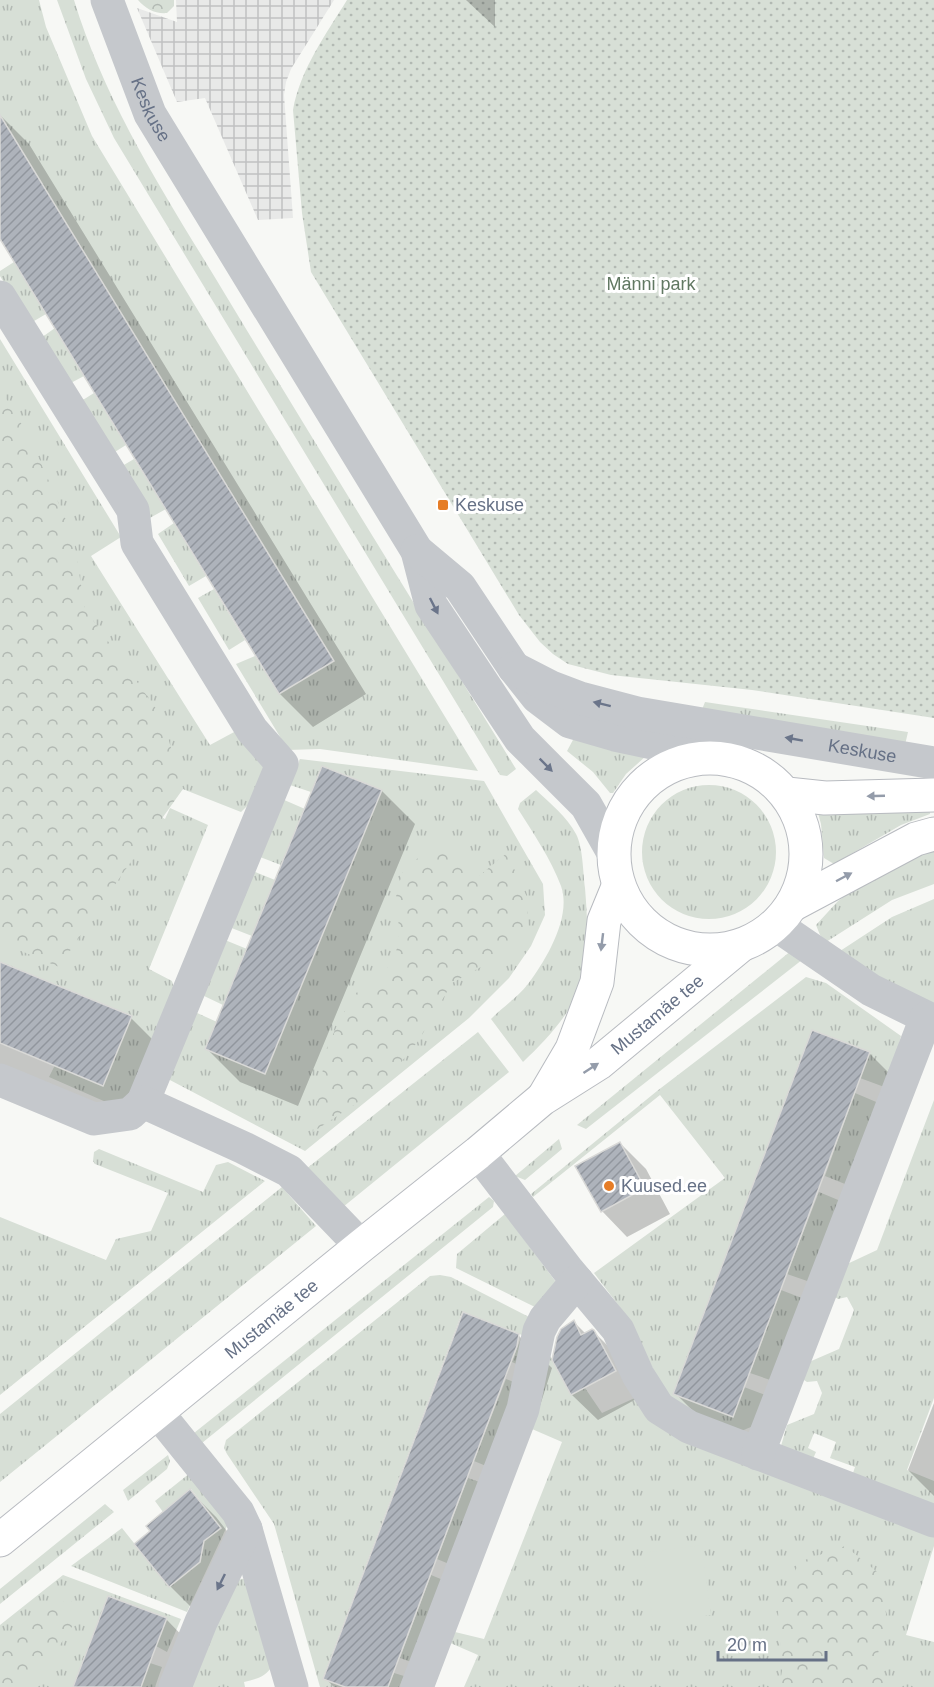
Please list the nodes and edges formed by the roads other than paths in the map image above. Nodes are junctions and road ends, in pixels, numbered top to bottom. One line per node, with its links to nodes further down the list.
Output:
1 (107, 0): 3 (street, Keskuse)
2 (0, 297): 17 (street)
3 (417, 551): 4 (street, Keskuse); 10 (street, Keskuse, one-way to 10)
4 (514, 668): 5 (street, Keskuse); 6 (street, Keskuse, one-way to 4)
5 (723, 758): 7 (main road); 10 (main road)
6 (934, 763)
7 (786, 794): 8 (main road, one-way to 7); 12 (main road)
8 (934, 795)
9 (934, 834): 12 (main road, one-way to 9)
10 (612, 851): 11 (main road)
11 (618, 887): 13 (main road); 16 (main road, Mustamäe tee, one-way to 16)
12 (784, 915): 13 (main road); 14 (street)
13 (740, 946): 16 (main road, Mustamäe tee, one-way to 13)
14 (930, 1019): 22 (street)
15 (0, 1080): 17 (street)
16 (542, 1099): 18 (main road, Mustamäe tee)
17 (143, 1102): 19 (street)
18 (478, 1153): 19 (main road, Mustamäe tee); 20 (street)
19 (361, 1246): 21 (main road, Mustamäe tee)
20 (577, 1281): 22 (street); 28 (street)
21 (158, 1413): 24 (street); 25 (main road, Mustamäe tee)
22 (758, 1454): 23 (street)
23 (934, 1521)
24 (246, 1529): 26 (street, one-way to 26); 27 (street)
25 (0, 1540)
26 (175, 1687)
27 (292, 1687)
28 (417, 1687)

